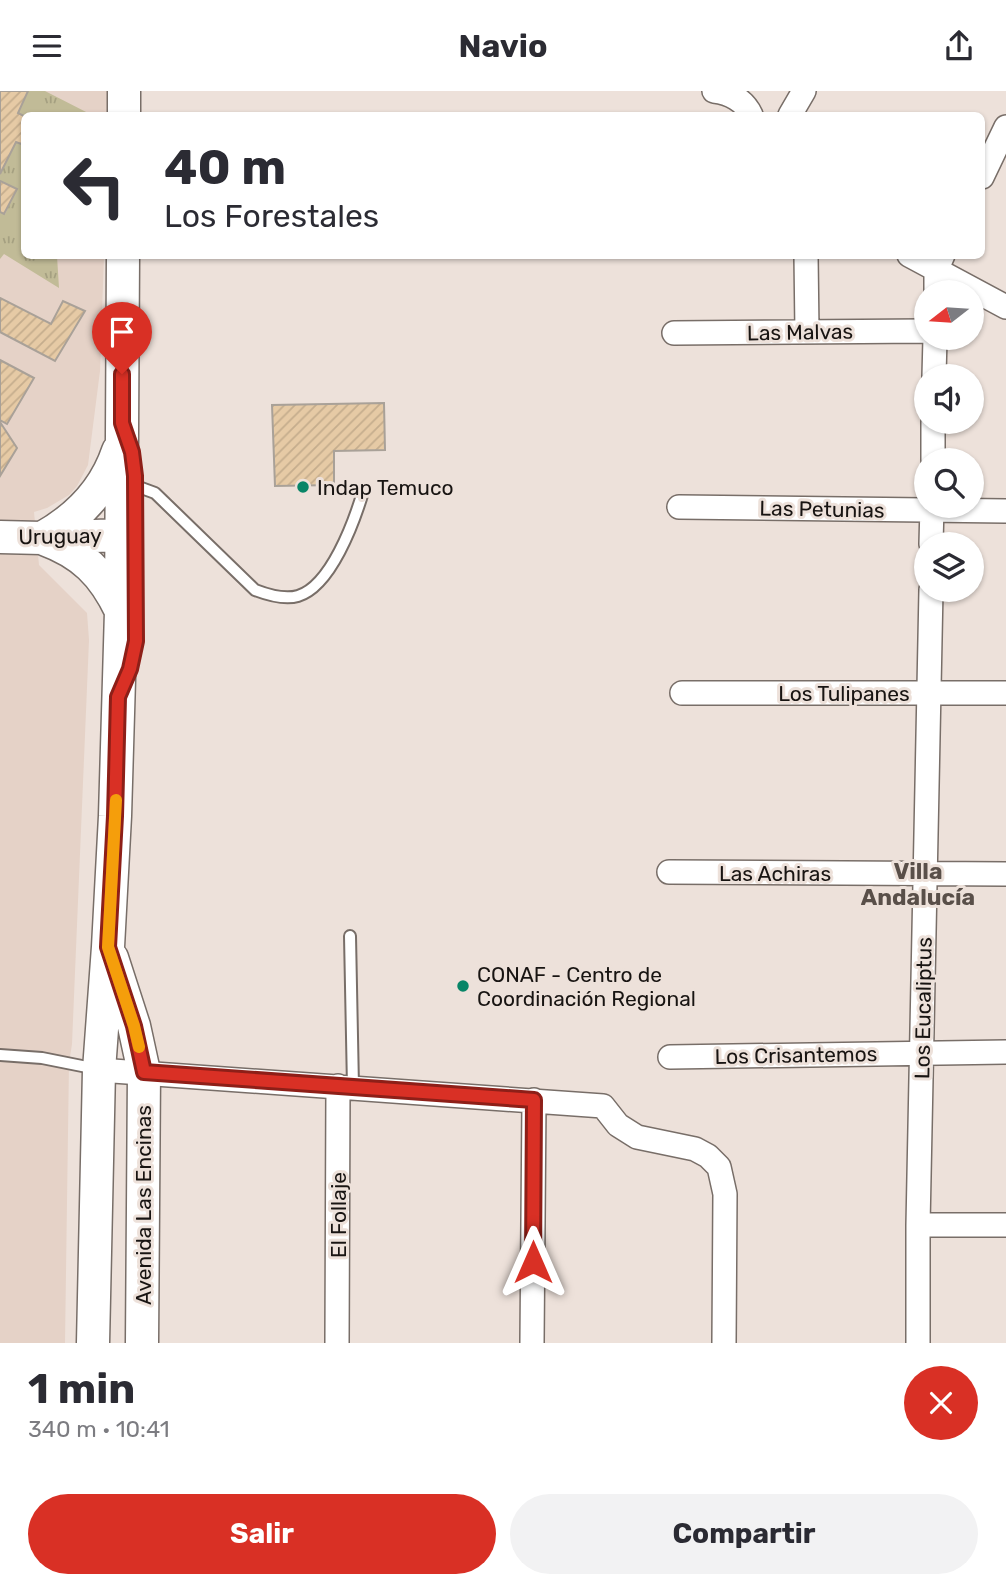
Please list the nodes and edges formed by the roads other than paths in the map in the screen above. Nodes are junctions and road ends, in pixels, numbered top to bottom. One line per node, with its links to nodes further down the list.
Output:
1 (124, 91): 4 (main road)
2 (714, 91): 5 (street)
3 (804, 91): 6 (street)
4 (124, 112)
5 (750, 112)
6 (792, 112)
7 (1006, 127): 8 (street)
8 (985, 171)
9 (123, 259): 17 (main road, Avenida Las Encinas)
10 (806, 259): 15 (street)
11 (915, 259): 12 (street)
12 (938, 273): 13 (street)
13 (1006, 307)
14 (914, 331): 15 (street, Las Malvas)
15 (807, 332): 16 (street, Las Malvas)
16 (674, 333)
17 (121, 433): 23 (main road, Avenida Las Encinas); 23 (main road, Avenida Las Encinas); 25 (main road)
18 (363, 492): 23 (lane)
19 (679, 507): 20 (street, Las Petunias)
20 (914, 508)
21 (984, 509): 22 (street, Las Petunias)
22 (1006, 510)
23 (132, 523): 25 (main road, Uruguay); 27 (main road, Avenida Las Encinas); 31 (main road, Avenida Las Encinas)
24 (0, 537): 25 (main road, Uruguay)
25 (42, 538): 27 (main road)
26 (930, 602): 29 (street, Los Eucaliptus)
27 (121, 611): 31 (main road, Avenida Las Encinas)
28 (682, 693): 29 (street, Los Tulipanes)
29 (929, 693): 30 (street, Los Tulipanes); 33 (street, Los Eucaliptus)
30 (1006, 693)
31 (118, 697): 36 (main road, Avenida Las Encinas)
32 (669, 872): 33 (street, Las Achiras)
33 (926, 873): 34 (street, Las Achiras); 38 (street, Los Eucaliptus)
34 (1006, 874)
35 (350, 936): 43 (lane)
36 (108, 947): 41 (main road, Avenida Las Encinas); 42 (main road, Avenida Las Encinas)
37 (1006, 1052): 38 (street, Los Crisantemos)
38 (922, 1053): 40 (street, Los Crisantemos); 45 (street, Los Eucaliptus)
39 (0, 1055): 41 (lane)
40 (670, 1056)
41 (99, 1070): 42 (street); 47 (main road, Avenida Las Encinas)
42 (144, 1072): 43 (street); 48 (main road, Avenida Las Encinas)
43 (345, 1087): 44 (street); 49 (street, El Follaje)
44 (534, 1100): 50 (street); 51 (street)
45 (918, 1225): 46 (street); 52 (street, Los Eucaliptus)
46 (1006, 1225)
47 (93, 1343)
48 (142, 1343)
49 (337, 1343)
50 (533, 1343)
51 (724, 1343)
52 (918, 1343)

